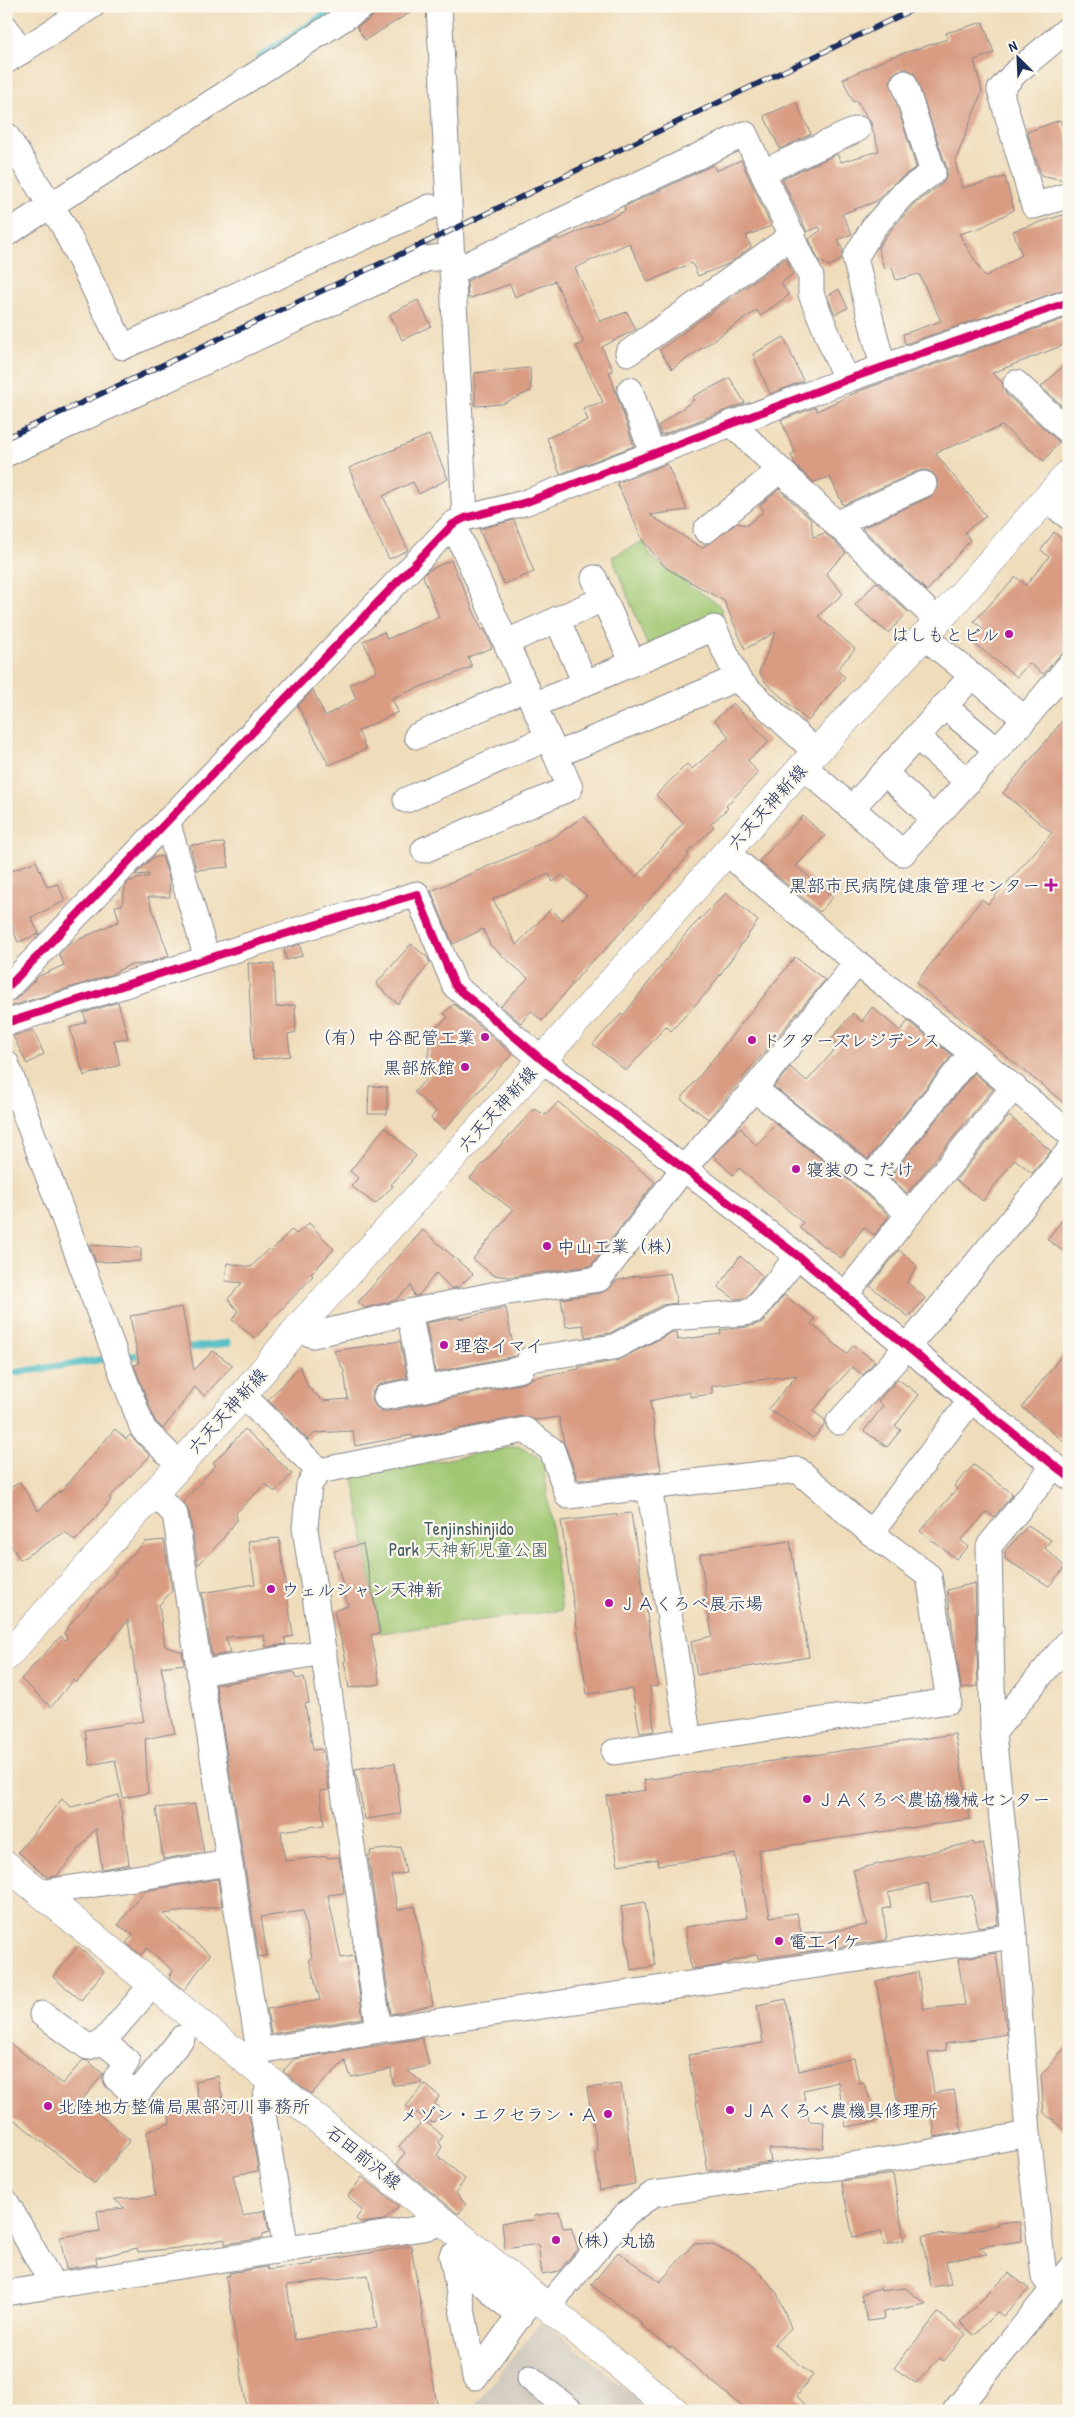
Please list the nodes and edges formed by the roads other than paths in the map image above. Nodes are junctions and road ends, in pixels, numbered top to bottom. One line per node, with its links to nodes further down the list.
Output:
1 (92, 6): 6 (street)
2 (363, 6): 12 (street)
3 (439, 6): 16 (street)
4 (6, 28): 6 (street)
5 (1069, 28): 11 (street)
6 (14, 56)
7 (904, 83): 19 (street)
8 (858, 129): 10 (street)
9 (6, 135): 12 (street)
10 (763, 172): 15 (street); 16 (street)
11 (1069, 195)
12 (52, 205): 13 (street); 14 (street)
13 (430, 207)
14 (6, 234)
15 (793, 235): 18 (street); 20 (street)
16 (451, 264): 25 (street); 32 (street)
17 (1069, 302): 19 (street)
18 (628, 353)
19 (883, 367): 20 (street)
20 (846, 380): 23 (street)
21 (1016, 384): 24 (street)
22 (630, 390): 26 (street)
23 (731, 423): 26 (street); 27 (street)
24 (1069, 432)
25 (6, 454)
26 (652, 454): 32 (street)
27 (780, 470): 33 (street); 34 (street)
28 (1069, 473): 30 (main road, 六天天神新線)
29 (924, 484): 33 (street)
30 (1046, 498): 31 (street); 36 (main road, 六天天神新線)
31 (1069, 517)
32 (459, 521): 37 (street); 56 (street)
33 (836, 524): 36 (street)
34 (706, 530)
35 (557, 620): 37 (street); 38 (street); 42 (street)
36 (931, 629): 40 (street); 50 (main road, 六天天神新線)
37 (507, 642): 43 (street)
38 (633, 664): 41 (street); 42 (street)
39 (1069, 666): 45 (street)
40 (972, 676): 44 (street); 45 (street)
41 (739, 681): 48 (street); 50 (street)
42 (585, 683): 43 (street)
43 (531, 696): 46 (street); 48 (street)
44 (944, 706): 47 (street); 49 (street)
45 (1025, 719): 49 (street)
46 (418, 736)
47 (917, 737): 51 (street); 52 (street)
48 (552, 746): 53 (street); 57 (street)
49 (997, 750): 52 (street)
50 (810, 759): 54 (street); 58 (main road, 六天天神新線)
51 (884, 773): 54 (street); 55 (street)
52 (968, 782): 55 (street)
53 (406, 800)
54 (852, 808): 55 (street)
55 (934, 819)
56 (167, 821): 59 (street); 61 (street)
57 (424, 850)
58 (726, 852): 60 (street); 64 (main road, 六天天神新線)
59 (207, 959): 62 (street); 64 (street)
60 (857, 963): 63 (street); 67 (street)
61 (6, 989)
62 (6, 1023)
63 (972, 1053): 66 (street); 71 (street)
64 (542, 1060): 70 (street); 76 (main road, 六天天神新線)
65 (6, 1063): 83 (street)
66 (1014, 1087): 68 (street); 72 (street)
67 (754, 1089): 70 (street); 71 (street)
68 (1069, 1133)
69 (1069, 1151): 77 (street)
70 (684, 1168): 73 (street); 75 (street)
71 (870, 1179): 72 (street)
72 (909, 1214): 74 (street)
73 (798, 1256): 74 (street); 78 (street)
74 (845, 1295): 77 (street)
75 (409, 1312): 76 (street); 78 (street)
76 (297, 1329): 79 (main road, 六天天神新線)
77 (908, 1346): 81 (street); 82 (street)
78 (424, 1389): 80 (street)
79 (243, 1395): 83 (main road, 六天天神新線); 84 (street)
80 (386, 1397)
81 (971, 1400): 85 (street); 88 (street)
82 (840, 1422)
83 (179, 1464): 87 (main road, 六天天神新線)
84 (319, 1471): 86 (street); 90 (street)
85 (1061, 1472): 93 (street)
86 (649, 1487): 88 (street); 94 (street)
87 (154, 1493): 91 (main road, 六天天神新線); 92 (street)
88 (871, 1532): 94 (street)
89 (1069, 1641): 93 (street)
90 (324, 1652): 92 (street); 102 (street)
91 (6, 1657)
92 (199, 1673): 96 (street)
93 (993, 1733): 99 (street)
94 (689, 1740): 95 (street)
95 (614, 1752)
96 (229, 1863): 98 (street); 105 (street)
97 (6, 1865): 98 (main road, 石田前沢線)
98 (40, 1893): 100 (main road, 石田前沢線)
99 (1014, 1936): 102 (street); 106 (street)
100 (152, 1985): 104 (street); 105 (main road, 石田前沢線)
101 (42, 2014): 104 (street)
102 (379, 2030): 105 (street)
103 (182, 2038): 104 (street)
104 (103, 2042)
105 (260, 2066): 108 (main road, 石田前沢線); 109 (street)
106 (1028, 2134): 112 (street); 114 (street)
107 (6, 2202): 111 (street)
108 (444, 2222): 109 (street); 114 (main road, 石田前沢線)
109 (286, 2249): 111 (street)
110 (1069, 2270): 112 (street)
111 (53, 2285): 113 (street)
112 (1053, 2289): 118 (street)
113 (6, 2293)
114 (534, 2306): 117 (main road, 石田前沢線)
115 (530, 2378): 116 (street)
116 (571, 2411)
117 (675, 2411)
118 (955, 2411)

